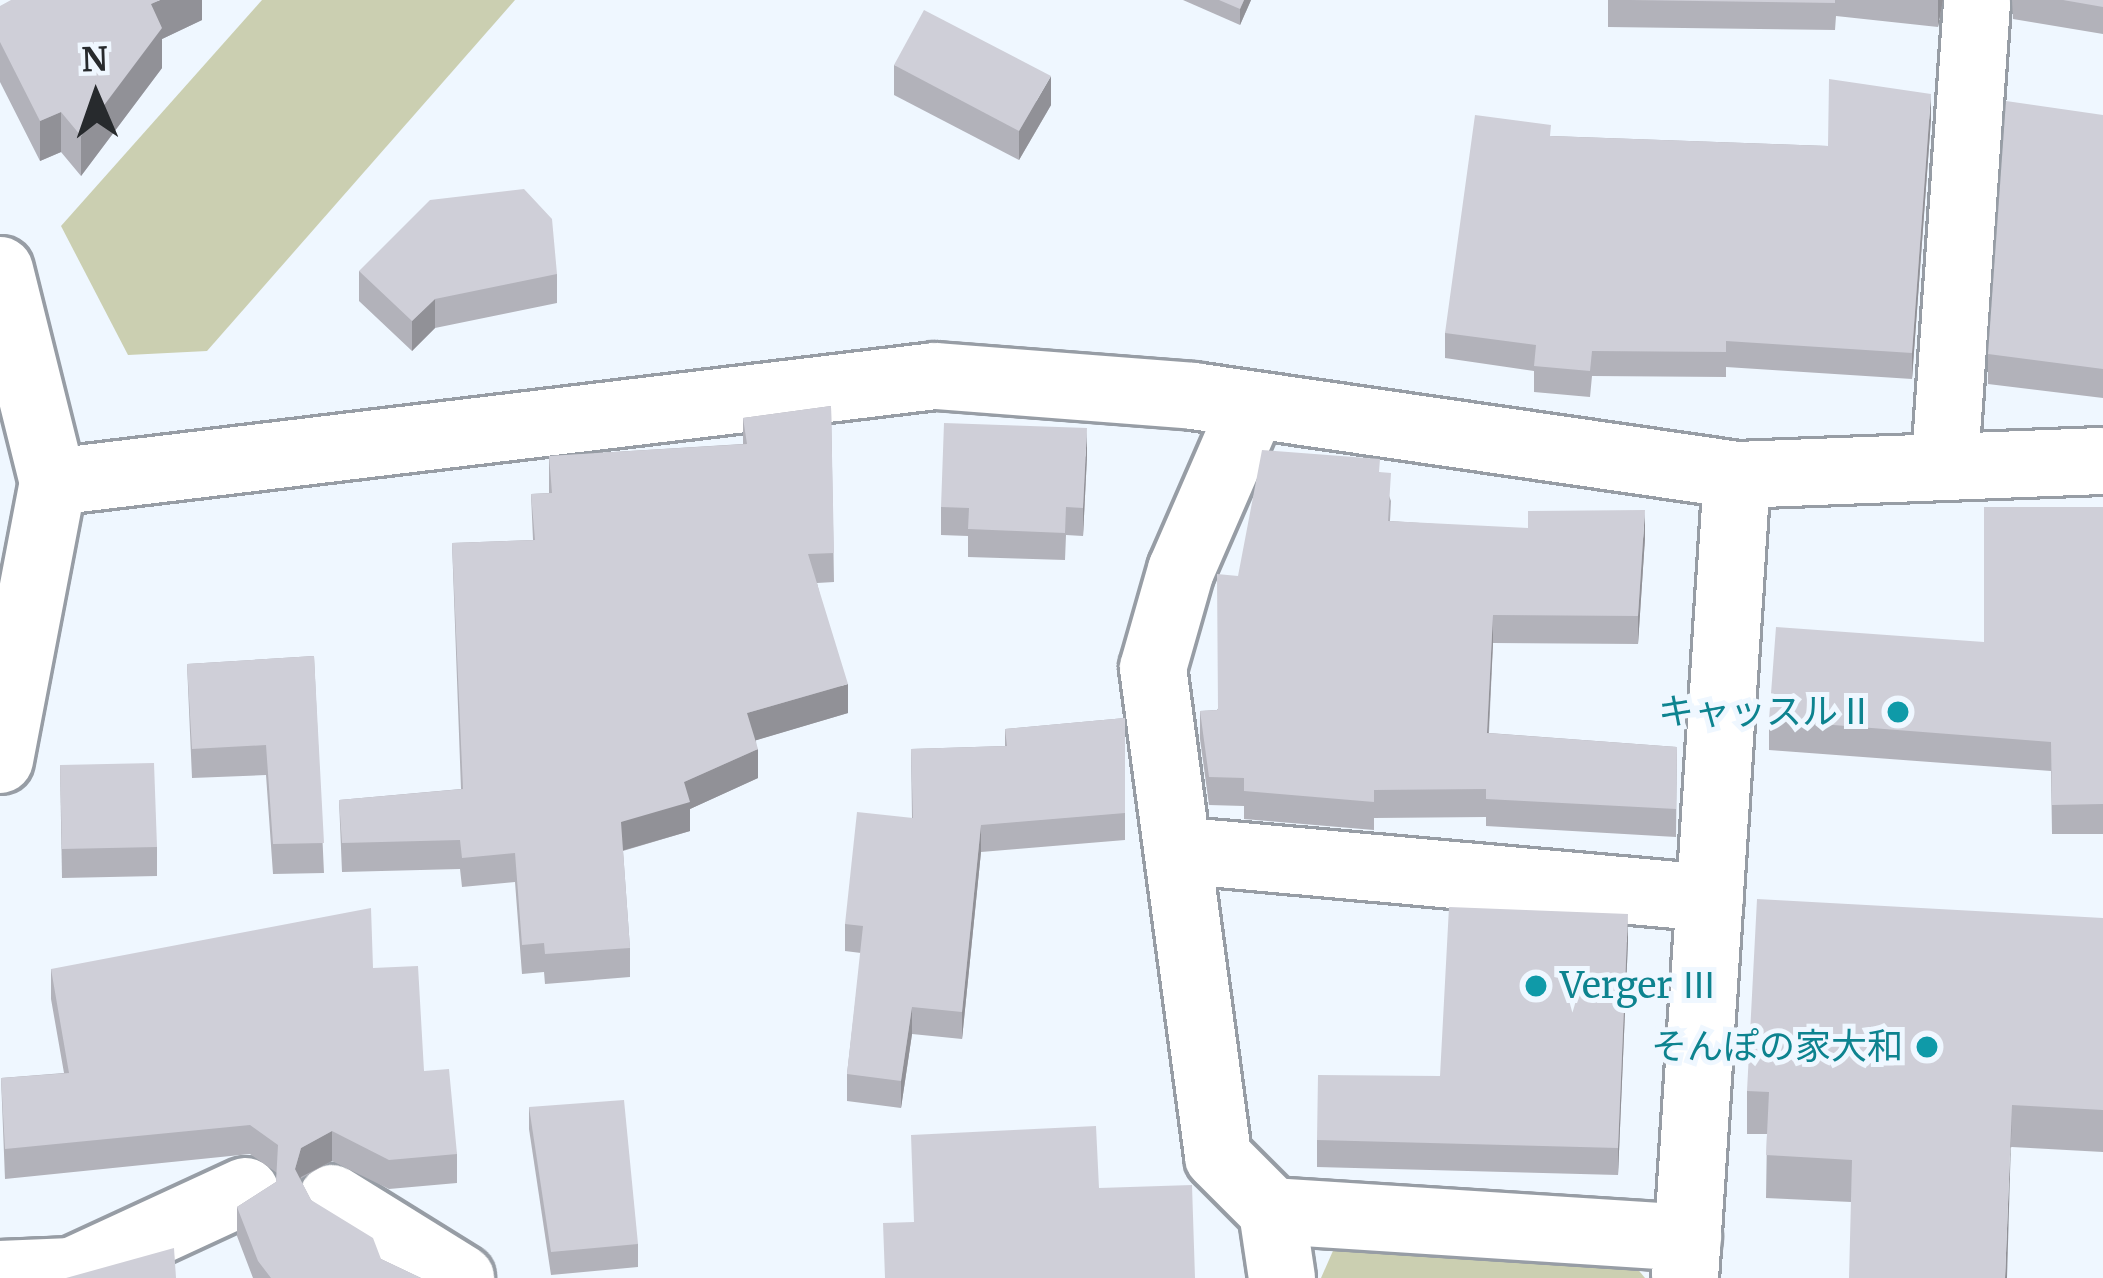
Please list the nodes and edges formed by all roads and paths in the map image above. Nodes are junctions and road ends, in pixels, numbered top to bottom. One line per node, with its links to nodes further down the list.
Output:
1 (1977, 0): 4 (street)
2 (0, 270): 7 (street)
3 (1252, 406): 6 (street); 7 (street); 10 (street)
4 (1945, 460): 5 (street); 6 (street)
5 (2103, 460)
6 (1737, 475): 11 (street)
7 (53, 482): 8 (street)
8 (9, 696): 9 (street)
9 (0, 760)
10 (1186, 851): 11 (street); 14 (street)
11 (1710, 898): 15 (street)
12 (244, 1191): 17 (street)
13 (332, 1198): 16 (street)
14 (1272, 1211): 15 (street); 18 (street)
15 (1687, 1258)
16 (441, 1266)
17 (0, 1274)
18 (1282, 1278)

